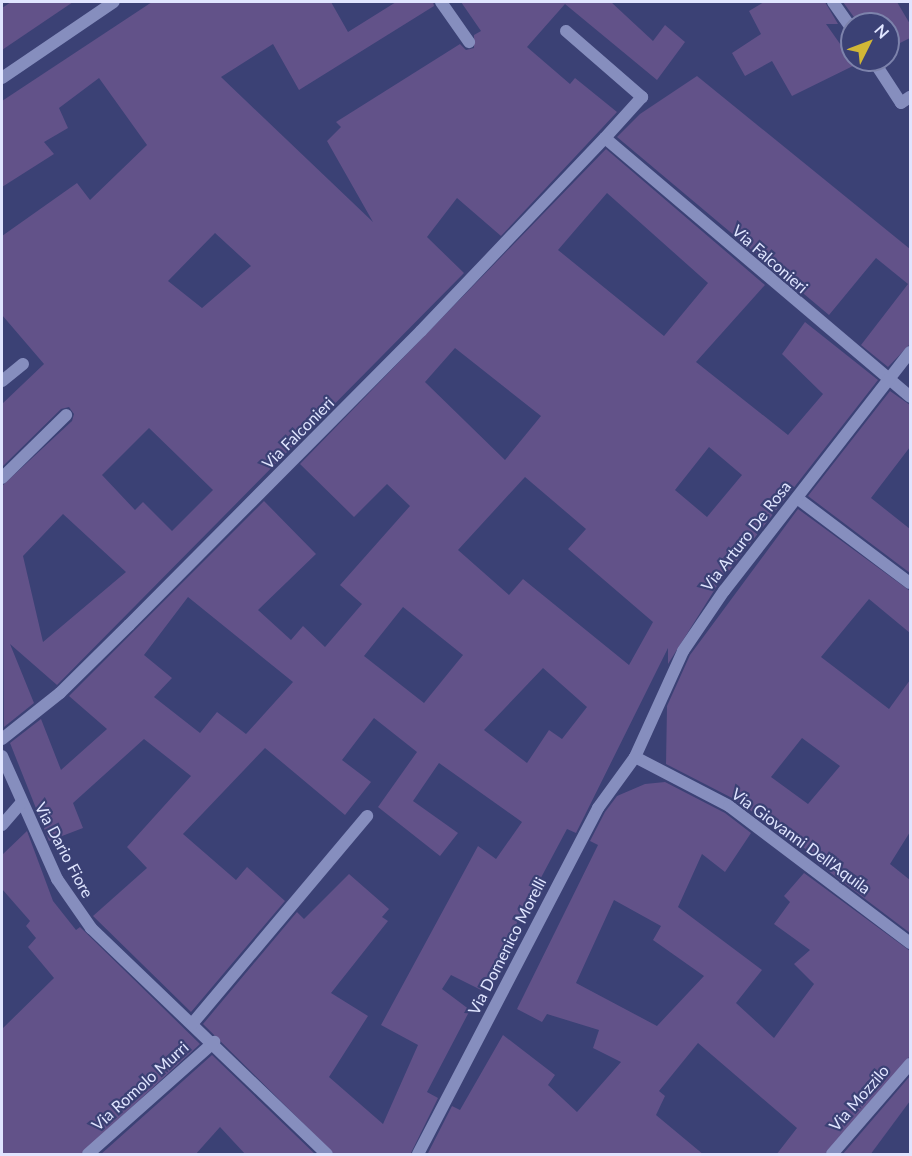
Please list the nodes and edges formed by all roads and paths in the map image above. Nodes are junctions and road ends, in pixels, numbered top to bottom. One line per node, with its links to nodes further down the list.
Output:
1 (114, 2): 6 (street)
2 (441, 2): 4 (street)
3 (566, 31): 8 (street, Via Falconieri)
4 (469, 42)
5 (881, 72): 7 (street)
6 (2, 78)
7 (910, 97)
8 (605, 138): 11 (street, Via Falconieri); 18 (street, Via Falconieri)
9 (910, 352): 11 (street, Via Arturo De Rosa)
10 (23, 364): 12 (street)
11 (888, 380): 13 (street, Via Falconieri); 16 (street, Via Arturo De Rosa)
12 (2, 381)
13 (910, 397)
14 (66, 415): 15 (street)
15 (2, 478)
16 (797, 498): 17 (street); 20 (street, Via Arturo De Rosa)
17 (910, 583)
18 (2, 739)
19 (2, 756): 21 (street, Via Dario Fiore)
20 (634, 757): 24 (street, Via Giovanni Dell'Aquila); 30 (street, Via Domenico Morelli)
21 (21, 803): 23 (street); 25 (street, Via Dario Fiore)
22 (367, 816): 25 (street)
23 (2, 825)
24 (910, 943)
25 (192, 1024): 26 (street, Via Dario Fiore)
26 (214, 1042): 28 (street, Via Romolo Murri); 29 (street, Via Dario Fiore)
27 (910, 1064): 31 (street, Via Mozzilo)
28 (88, 1155)
29 (327, 1155)
30 (418, 1155)
31 (832, 1155)

